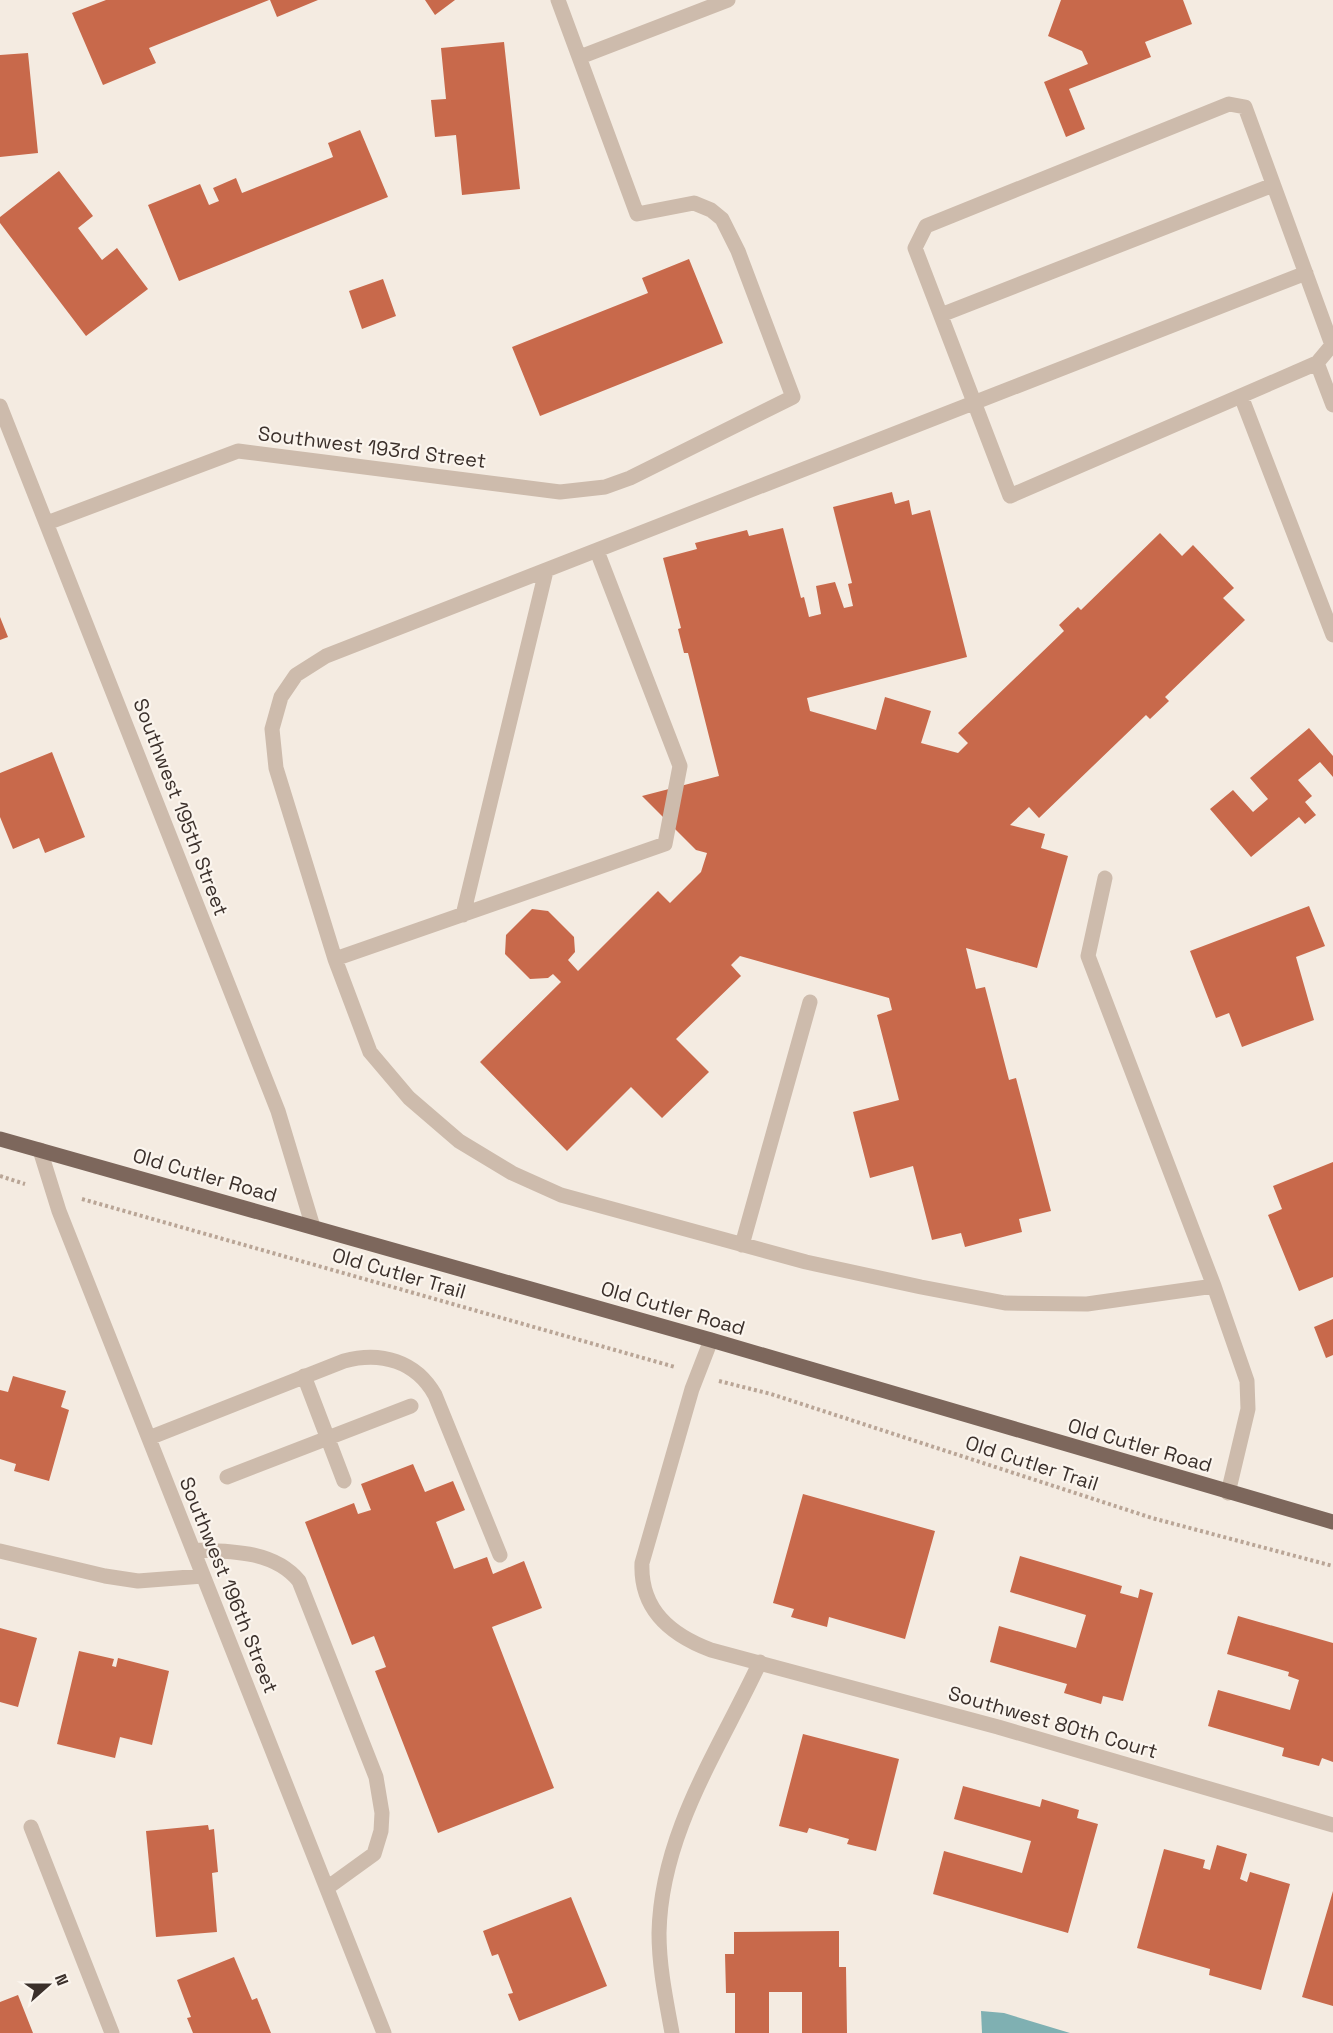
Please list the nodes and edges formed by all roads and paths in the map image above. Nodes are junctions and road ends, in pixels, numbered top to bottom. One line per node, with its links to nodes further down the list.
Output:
1 (558, 0): 3 (street)
2 (728, 0): 3 (street)
3 (580, 57): 12 (street, Southwest 193rd Street)
4 (1273, 185): 5 (street); 6 (street); 6 (street)
5 (1306, 273): 7 (street); 9 (street)
6 (940, 315): 9 (street)
7 (1317, 363): 8 (street); 10 (street)
8 (1241, 396): 9 (street); 15 (street)
9 (974, 404): 13 (street)
10 (1333, 405)
11 (0, 406): 12 (street, Southwest 195th Street)
12 (47, 523): 25 (street, Southwest 195th Street)
13 (597, 551): 14 (street); 17 (street)
14 (546, 571): 17 (street); 18 (street)
15 (1333, 635)
16 (1105, 878): 27 (street)
17 (463, 915): 18 (street)
18 (335, 959): 26 (street)
19 (810, 1002): 26 (street)
20 (0, 1139): 21 (main road, Old Cutler Road)
21 (40, 1150): 25 (main road, Old Cutler Road); 33 (street, Southwest 196th Street)
22 (0, 1176): 23 (path)
23 (8, 1179)
24 (128, 1212): 29 (path, Old Cutler Trail)
25 (313, 1227): 28 (main road, Old Cutler Road)
26 (742, 1245): 27 (street)
27 (1214, 1286): 37 (street)
28 (711, 1340): 37 (main road, Old Cutler Road); 44 (street, Southwest 80th Court)
29 (663, 1364)
30 (304, 1376): 33 (street); 34 (street); 41 (street)
31 (723, 1382): 42 (path, Old Cutler Trail)
32 (411, 1406): 34 (street)
33 (149, 1438): 39 (street, Southwest 196th Street)
34 (327, 1438): 35 (street); 36 (street)
35 (227, 1477)
36 (344, 1481)
37 (1228, 1493): 38 (main road, Old Cutler Road)
38 (1333, 1522)
39 (193, 1550): 43 (street, Southwest 196th Street); 47 (street)
40 (0, 1551): 43 (street)
41 (500, 1555)
42 (1333, 1566)
43 (203, 1576): 47 (street, Southwest 196th Street)
44 (760, 1662): 45 (street, Southwest 80th Court); 50 (street)
45 (1333, 1825)
46 (31, 1827): 48 (street)
47 (327, 1888): 49 (street, Southwest 196th Street)
48 (111, 2033)
49 (384, 2033)
50 (672, 2033)

